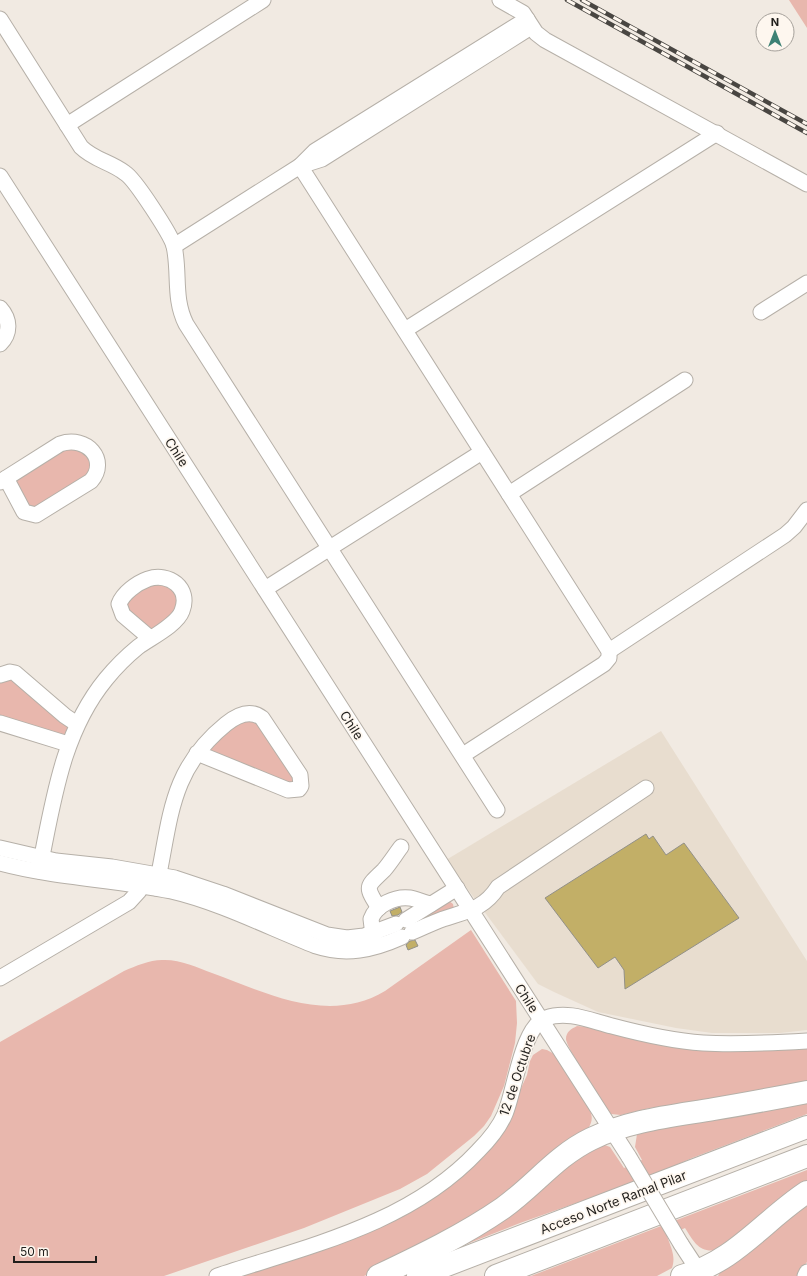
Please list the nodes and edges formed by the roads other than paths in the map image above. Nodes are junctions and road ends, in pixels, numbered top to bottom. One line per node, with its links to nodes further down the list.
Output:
1 (263, 0): 5 (street)
2 (500, 0): 4 (street)
3 (0, 19): 5 (street)
4 (529, 23): 6 (street); 7 (street)
5 (67, 125): 10 (street)
6 (718, 133): 9 (street); 14 (street)
7 (300, 166): 10 (street); 14 (street)
8 (0, 176): 22 (street, Chile)
9 (807, 184)
10 (174, 246): 21 (street)
11 (807, 283): 13 (street)
12 (0, 308): 15 (street)
13 (761, 312)
14 (405, 330): 17 (street)
15 (0, 344)
16 (685, 380): 19 (street)
17 (482, 452): 19 (street); 21 (street)
18 (3, 480): 18 (street)
19 (509, 494): 24 (street)
20 (807, 510): 24 (street)
21 (330, 549): 22 (street); 30 (street)
22 (266, 589): 39 (street, Chile)
23 (150, 638): 23 (street); 27 (street)
24 (609, 651): 30 (street)
25 (0, 674): 27 (street)
26 (0, 723): 28 (street)
27 (77, 724): 28 (street)
28 (68, 744): 36 (street)
29 (197, 753): 29 (street); 37 (street)
30 (463, 755): 32 (street)
31 (646, 788): 42 (street)
32 (497, 810)
33 (401, 847): 41 (street)
34 (0, 848): 36 (street)
35 (0, 862): 36 (street)
36 (41, 865): 37 (street); 38 (street)
37 (157, 882): 38 (street); 44 (street)
38 (140, 885): 45 (street)
39 (457, 888): 40 (street); 42 (street, Chile)
40 (431, 904): 41 (street); 43 (street)
41 (379, 908): 44 (street)
42 (471, 911): 43 (street); 46 (street, Chile)
43 (408, 926): 44 (street)
44 (370, 947)
45 (0, 978)
46 (541, 1020): 47 (street, 12 de Octubre); 50 (street, Chile); 55 (street, 12 de Octubre)
47 (807, 1041)
48 (807, 1092): 50 (highway)
49 (807, 1127): 57 (highway, Acceso Norte Ramal Pilar)
50 (612, 1132): 54 (street, Chile, bridge); 56 (highway)
51 (807, 1156): 58 (highway, Acceso Norte Ramal Pilar)
52 (807, 1192): 54 (highway)
53 (807, 1272): 59 (street)
54 (694, 1274)
55 (217, 1276)
56 (378, 1276)
57 (418, 1276)
58 (496, 1276)
59 (805, 1276)

